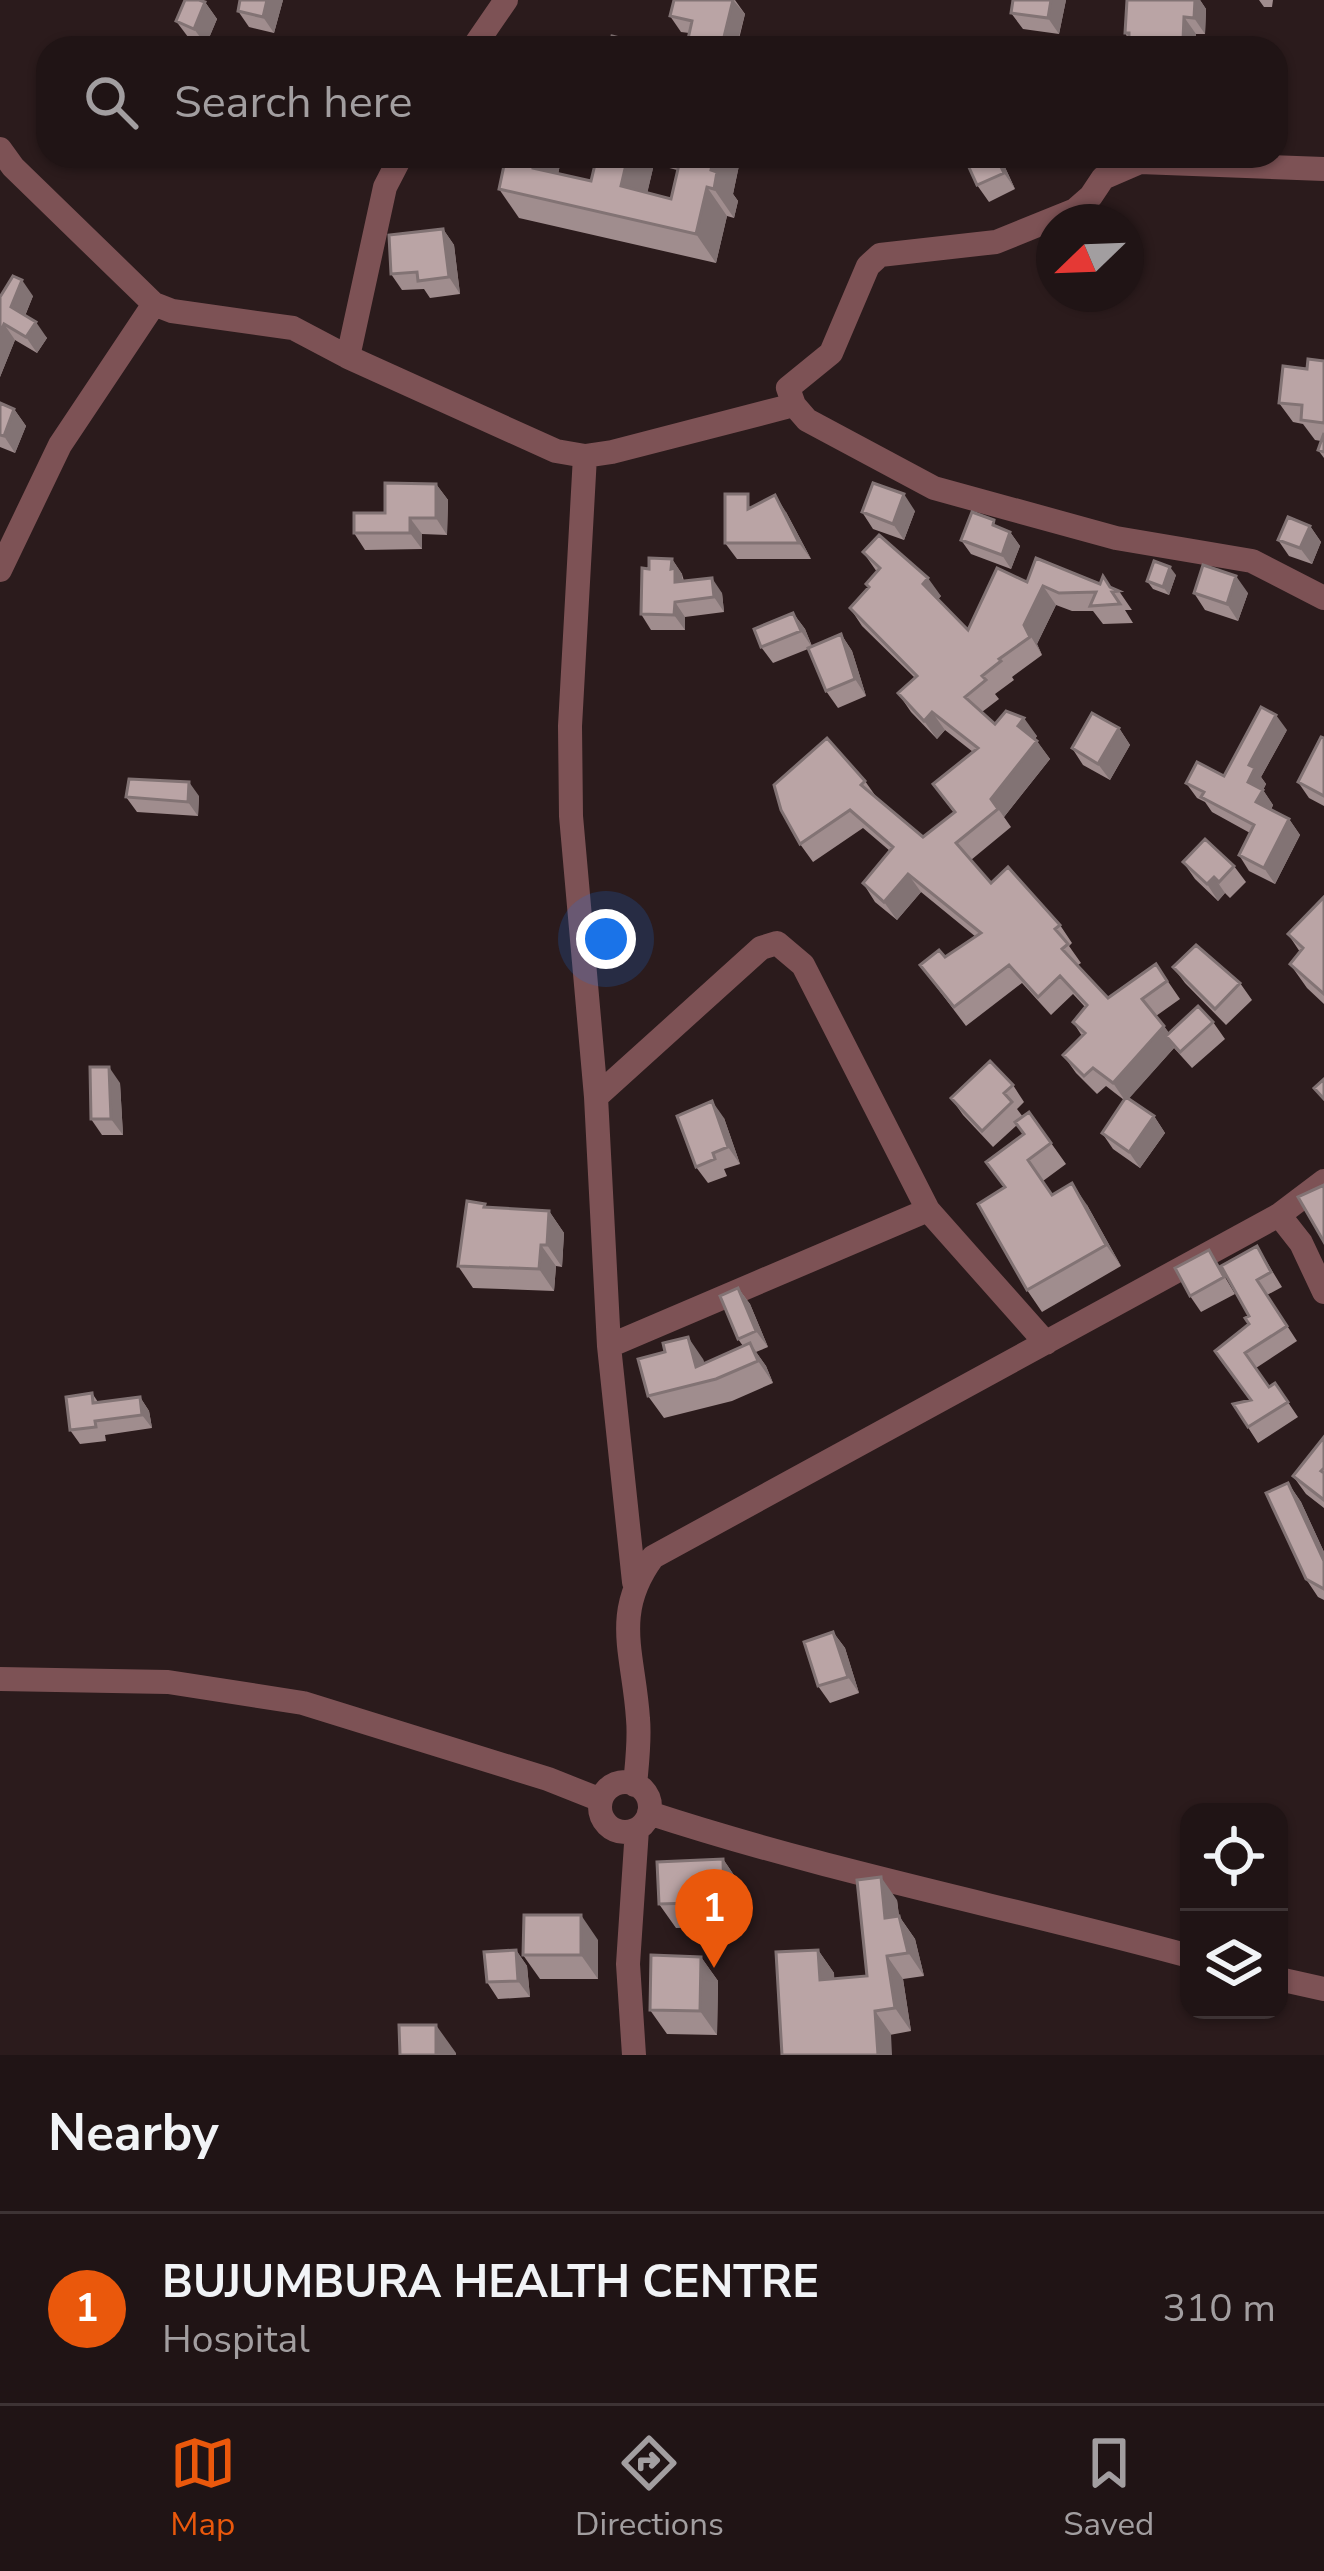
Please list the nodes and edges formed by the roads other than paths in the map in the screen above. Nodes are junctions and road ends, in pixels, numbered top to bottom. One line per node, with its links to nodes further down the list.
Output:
1 (506, 0): 2 (street)
2 (481, 36)
3 (0, 149): 8 (street)
4 (395, 168): 9 (street)
5 (1126, 168): 10 (street)
6 (1288, 168): 7 (street)
7 (1324, 169)
8 (154, 304): 9 (street); 12 (street)
9 (348, 357): 11 (street)
10 (794, 405): 11 (street); 13 (street)
11 (585, 456): 14 (street)
12 (0, 570)
13 (1324, 598)
14 (596, 1097): 16 (street); 20 (street)
15 (1324, 1181): 17 (street)
16 (928, 1210): 19 (street); 20 (street)
17 (1279, 1215): 18 (street); 19 (street)
18 (1324, 1292)
19 (1046, 1343): 21 (street)
20 (609, 1346): 21 (street)
21 (634, 1582): 23 (street)
22 (0, 1679): 24 (street)
23 (635, 1784): 24 (street); 25 (street)
24 (601, 1800): 25 (street)
25 (643, 1821): 26 (street); 29 (street)
26 (1180, 1954)
27 (1288, 1980): 28 (street)
28 (1324, 1989)
29 (634, 2055)

